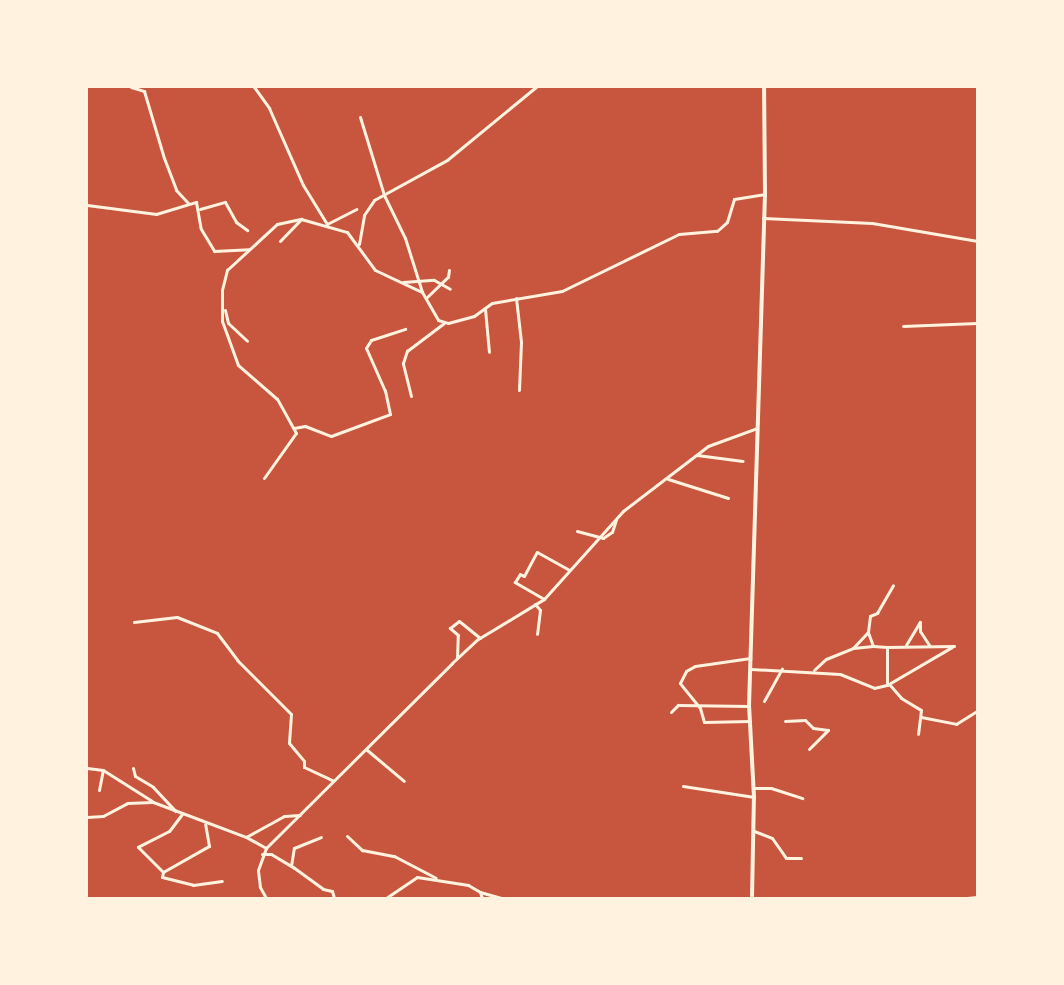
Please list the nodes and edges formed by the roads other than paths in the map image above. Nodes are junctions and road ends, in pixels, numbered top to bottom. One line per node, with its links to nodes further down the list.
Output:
1 (131, 87): 8 (street)
2 (254, 87): 14 (street)
3 (536, 87): 7 (street)
4 (764, 87): 6 (street)
5 (360, 117): 7 (street)
6 (765, 194): 12 (street); 27 (street)
7 (384, 195): 18 (street); 22 (street)
8 (188, 203): 9 (street); 10 (street)
9 (87, 205)
10 (200, 209): 15 (street); 19 (street)
11 (356, 209): 14 (street)
12 (763, 218): 17 (street); 38 (street)
13 (301, 219): 14 (street); 16 (street); 19 (street)
14 (327, 224): 18 (street)
15 (247, 230)
16 (280, 241)
17 (977, 241)
18 (359, 244): 21 (street)
19 (250, 249): 28 (street)
20 (449, 270): 23 (street)
21 (401, 282): 22 (street); 25 (street)
22 (422, 282): 23 (street); 25 (street)
23 (440, 282): 24 (street); 26 (street)
24 (450, 289)
25 (422, 292): 26 (street)
26 (427, 297): 30 (street)
27 (516, 298): 29 (street); 36 (street)
28 (224, 306): 34 (street); 39 (street)
29 (485, 308): 30 (street); 35 (street)
30 (446, 322): 37 (street)
31 (977, 323): 32 (street)
32 (903, 326)
33 (405, 329): 39 (street)
34 (247, 341)
35 (489, 352)
36 (519, 390)
37 (411, 396)
38 (757, 428): 40 (street); 60 (street)
39 (294, 429): 42 (street)
40 (697, 455): 41 (street); 43 (street)
41 (743, 461)
42 (264, 478)
43 (668, 478): 44 (street); 46 (street)
44 (728, 498)
45 (577, 531): 46 (street)
46 (598, 538): 47 (street)
47 (569, 570): 49 (street); 49 (street)
48 (893, 585): 52 (street)
49 (544, 599): 50 (street)
50 (535, 604): 53 (street); 54 (street)
51 (134, 622): 80 (street)
52 (868, 632): 57 (street); 59 (street)
53 (537, 634)
54 (480, 638): 61 (street); 61 (street)
55 (906, 645): 56 (street); 56 (street); 58 (street)
56 (929, 645): 65 (street)
57 (873, 646): 58 (street); 59 (street)
58 (887, 647): 65 (street)
59 (853, 648): 64 (street)
60 (750, 658): 62 (street); 68 (street)
61 (457, 659): 76 (street)
62 (751, 669): 63 (street); 67 (street)
63 (782, 669): 64 (street); 66 (street)
64 (814, 670): 65 (street)
65 (888, 684): 71 (street)
66 (764, 701)
67 (749, 706): 68 (street); 72 (street)
68 (700, 708): 70 (street); 72 (street)
69 (977, 711): 71 (street)
70 (671, 712)
71 (921, 717): 74 (street)
72 (750, 721): 83 (street)
73 (785, 722): 75 (street)
74 (918, 734)
75 (809, 749)
76 (367, 750): 80 (street); 81 (street)
77 (87, 768): 79 (street)
78 (133, 768): 88 (street)
79 (103, 770): 84 (street); 87 (street)
80 (332, 780): 90 (street)
81 (404, 781)
82 (683, 786): 85 (street)
83 (754, 788): 85 (street); 86 (street)
84 (99, 790)
85 (754, 797): 93 (street)
86 (802, 798)
87 (153, 802): 88 (street); 91 (street)
88 (175, 811): 89 (street)
89 (182, 814): 92 (street); 101 (street)
90 (300, 815): 95 (street); 97 (street)
91 (87, 817)
92 (205, 824): 95 (street); 101 (street)
93 (754, 831): 99 (street); 111 (street)
94 (348, 836): 102 (street)
95 (246, 837): 97 (street)
96 (321, 837): 100 (street)
97 (266, 848): 98 (street)
98 (262, 854): 100 (street); 106 (street)
99 (801, 858)
100 (291, 866): 107 (street)
101 (163, 872): 103 (street)
102 (440, 880): 104 (street); 108 (street)
103 (222, 881)
104 (480, 892): 109 (street); 110 (street)
105 (975, 895): 112 (street)
106 (266, 898)
107 (334, 898)
108 (386, 898)
109 (482, 898)
110 (501, 898)
111 (752, 898)
112 (967, 898)

